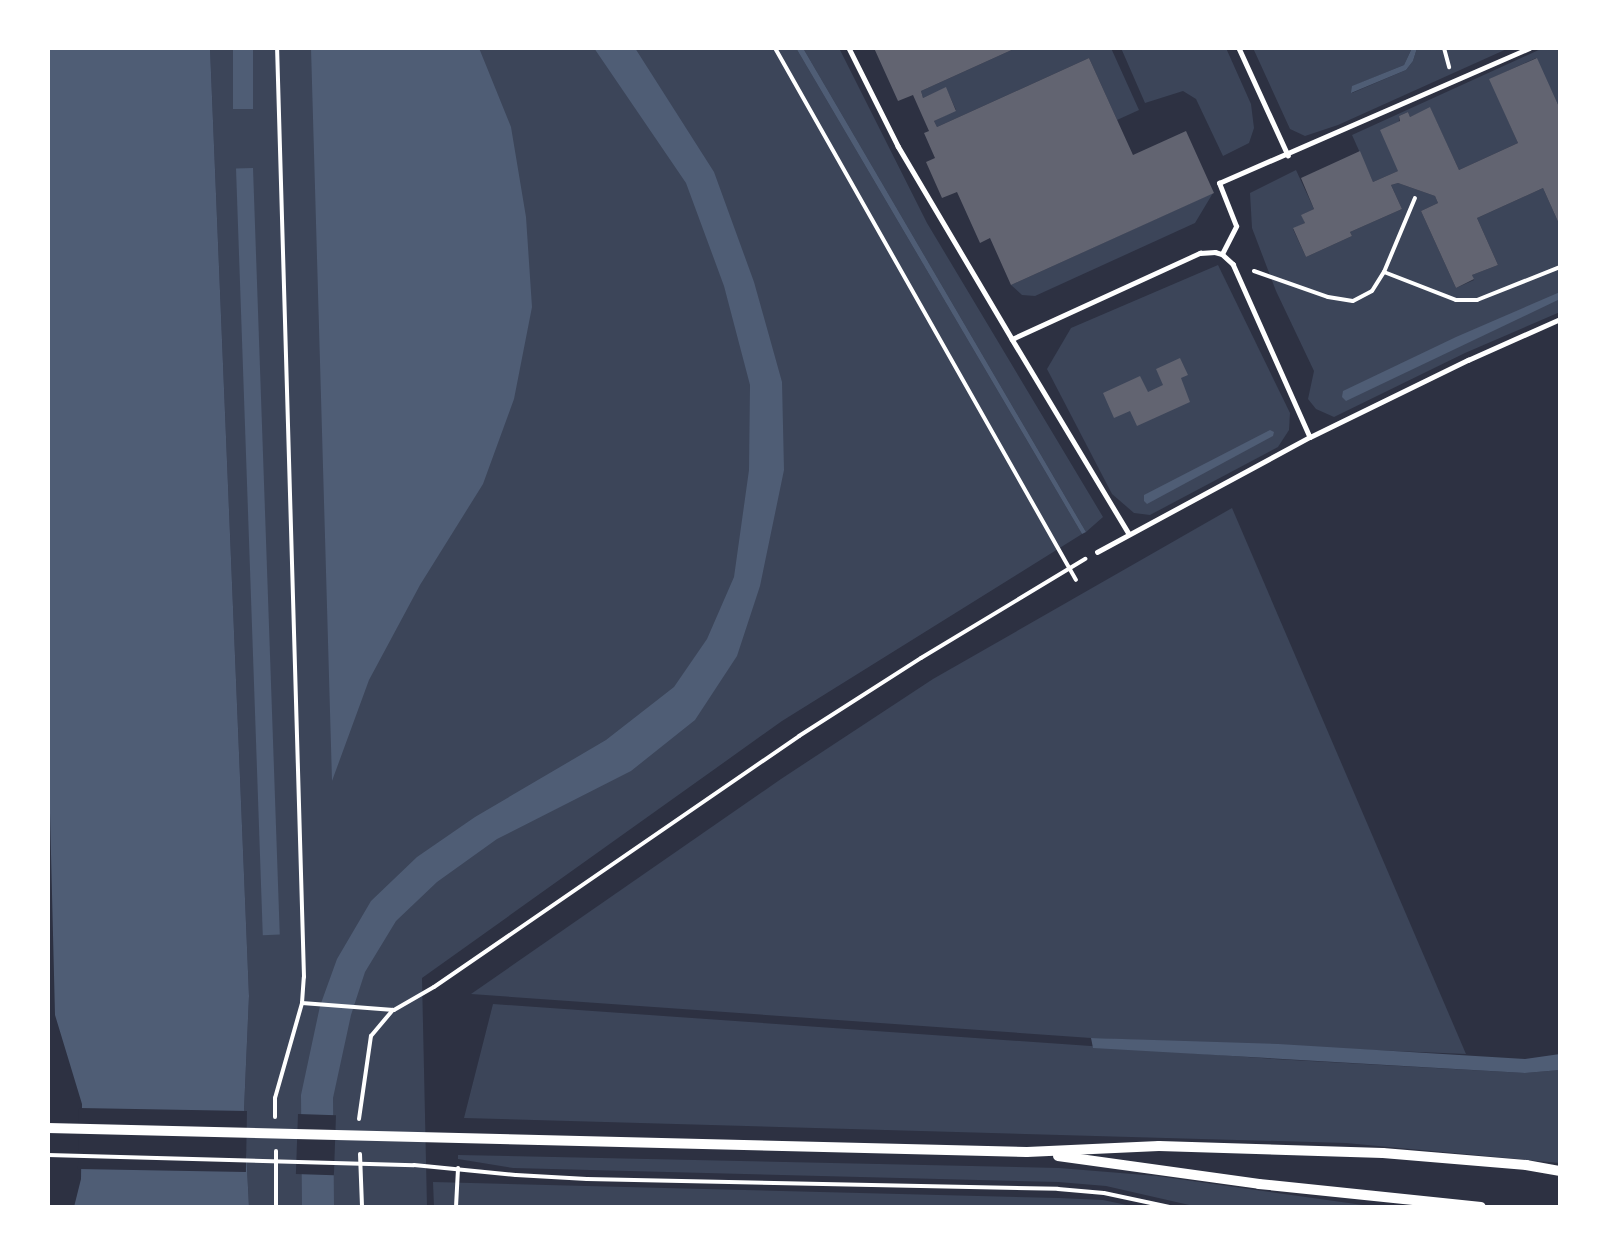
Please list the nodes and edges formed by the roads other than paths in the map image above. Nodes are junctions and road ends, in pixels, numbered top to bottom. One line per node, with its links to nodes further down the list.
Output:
1 (849, 48): 7 (lane)
2 (1239, 48): 4 (lane)
3 (1529, 48): 4 (lane)
4 (1288, 155): 5 (lane)
5 (1222, 254): 7 (lane); 8 (lane)
6 (1560, 319): 8 (lane)
7 (1011, 339): 9 (lane)
8 (1310, 437): 9 (lane)
9 (1129, 534): 10 (lane)
10 (1097, 552)
11 (48, 1128): 12 (street)
12 (1028, 1152): 13 (street); 14 (street)
13 (1560, 1171)
14 (1482, 1207)

